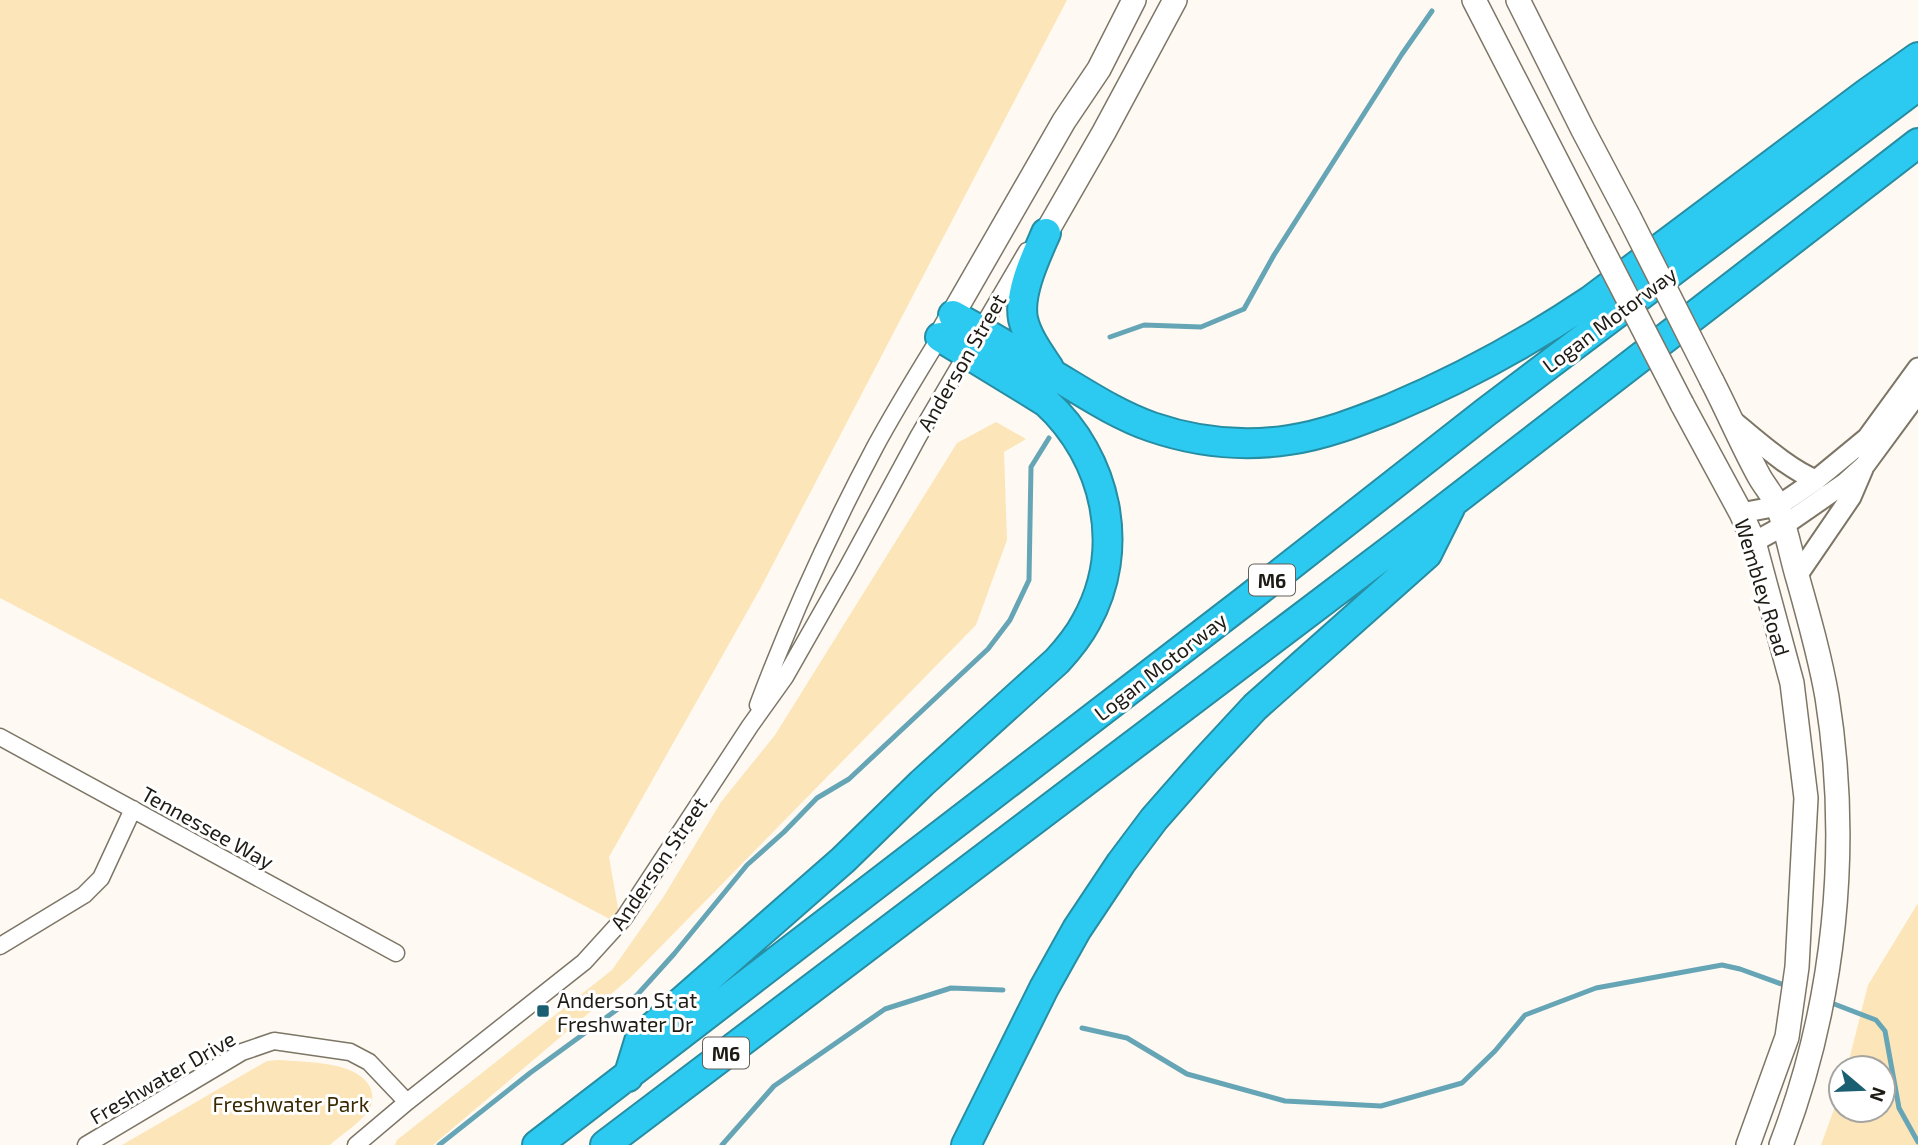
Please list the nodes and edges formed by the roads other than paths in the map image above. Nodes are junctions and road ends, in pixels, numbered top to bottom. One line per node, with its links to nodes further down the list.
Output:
1 (1134, 0): 9 (main road, Anderson Street)
2 (1175, 0): 8 (main road, Anderson Street)
3 (1474, 0): 18 (main road, Wembley Road, bridge)
4 (1518, 0): 14 (main road, Wembley Road, bridge)
5 (1918, 57): 12 (highway)
6 (1918, 86): 27 (highway, Logan Motorway / M6)
7 (1918, 143): 17 (highway, M6)
8 (1046, 233): 10 (street, Anderson Street); 12 (highway)
9 (947, 326): 10 (highway); 22 (street, Anderson Street)
10 (973, 341): 12 (highway); 22 (street, Anderson Street); 27 (highway)
11 (1918, 368): 16 (street)
12 (1052, 373)
13 (1918, 393): 15 (street)
14 (1733, 421): 16 (street); 19 (main road, Wembley Road)
15 (1865, 465): 19 (street); 21 (street)
16 (1816, 480): 19 (street)
17 (1452, 503): 32 (highway, M6); 33 (highway)
18 (1741, 513): 19 (street); 20 (main road, Wembley Road)
19 (1780, 516): 20 (street); 21 (main road, Wembley Road)
20 (1754, 542): 34 (main road, Wembley Road)
21 (1797, 576): 35 (main road, Wembley Road)
22 (750, 726): 28 (street, Anderson Street)
23 (0, 737): 24 (street, Tennessee Way)
24 (133, 810): 25 (street); 26 (street, Tennessee Way)
25 (0, 946)
26 (397, 953)
27 (628, 1077): 31 (highway, Logan Motorway / M6)
28 (407, 1102): 29 (street, Freshwater Drive); 30 (street, Anderson Street)
29 (86, 1145)
30 (356, 1145)
31 (537, 1145)
32 (605, 1145)
33 (966, 1145)
34 (1748, 1145)
35 (1781, 1145)

